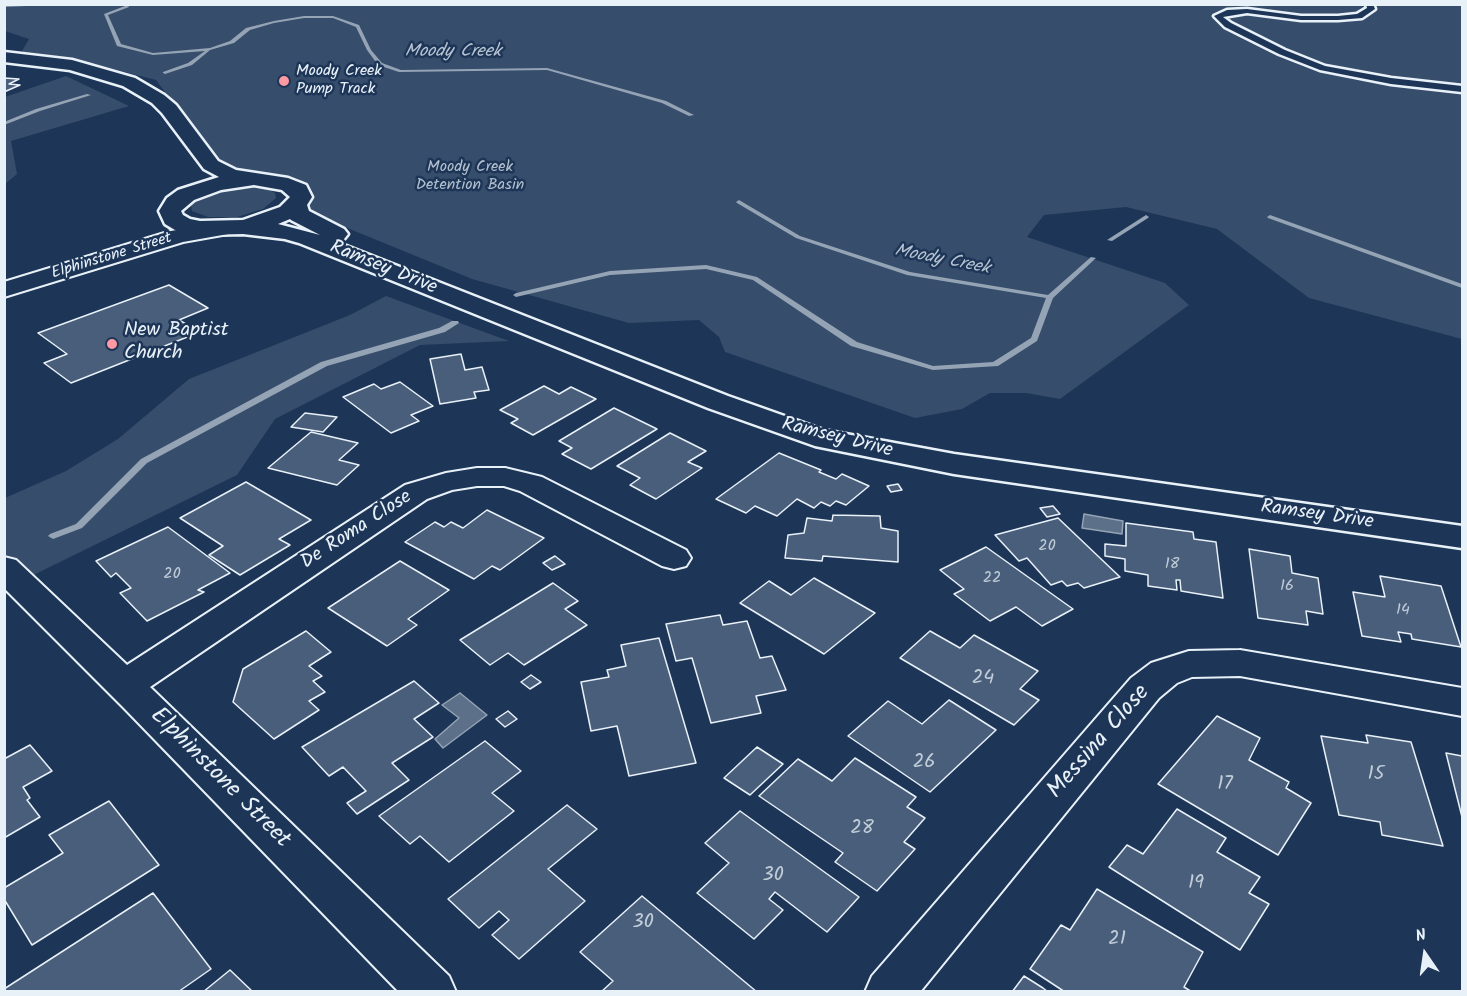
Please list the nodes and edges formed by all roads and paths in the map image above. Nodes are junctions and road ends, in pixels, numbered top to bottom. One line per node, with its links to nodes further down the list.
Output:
1 (1369, 4): 4 (lane)
2 (4, 57): 7 (main road)
3 (4, 64): 5 (main road)
4 (1462, 89)
5 (161, 128)
6 (189, 172): 8 (main road)
7 (254, 179): 8 (main road); 9 (main road)
8 (178, 203): 10 (main road, Ramsey Drive); 11 (street, Elphinstone Street)
9 (296, 205): 10 (main road); 12 (main road, Ramsey Drive)
10 (232, 228): 11 (street, Elphinstone Street); 13 (main road, Ramsey Drive)
11 (4, 289)
12 (1462, 517)
13 (1462, 537)
14 (674, 558): 16 (street, De Roma Close)
15 (4, 568): 16 (street, Elphinstone Street)
16 (125, 685): 18 (street, Elphinstone Street)
17 (1462, 702): 19 (street, Messina Close)
18 (432, 992)
19 (889, 992)

